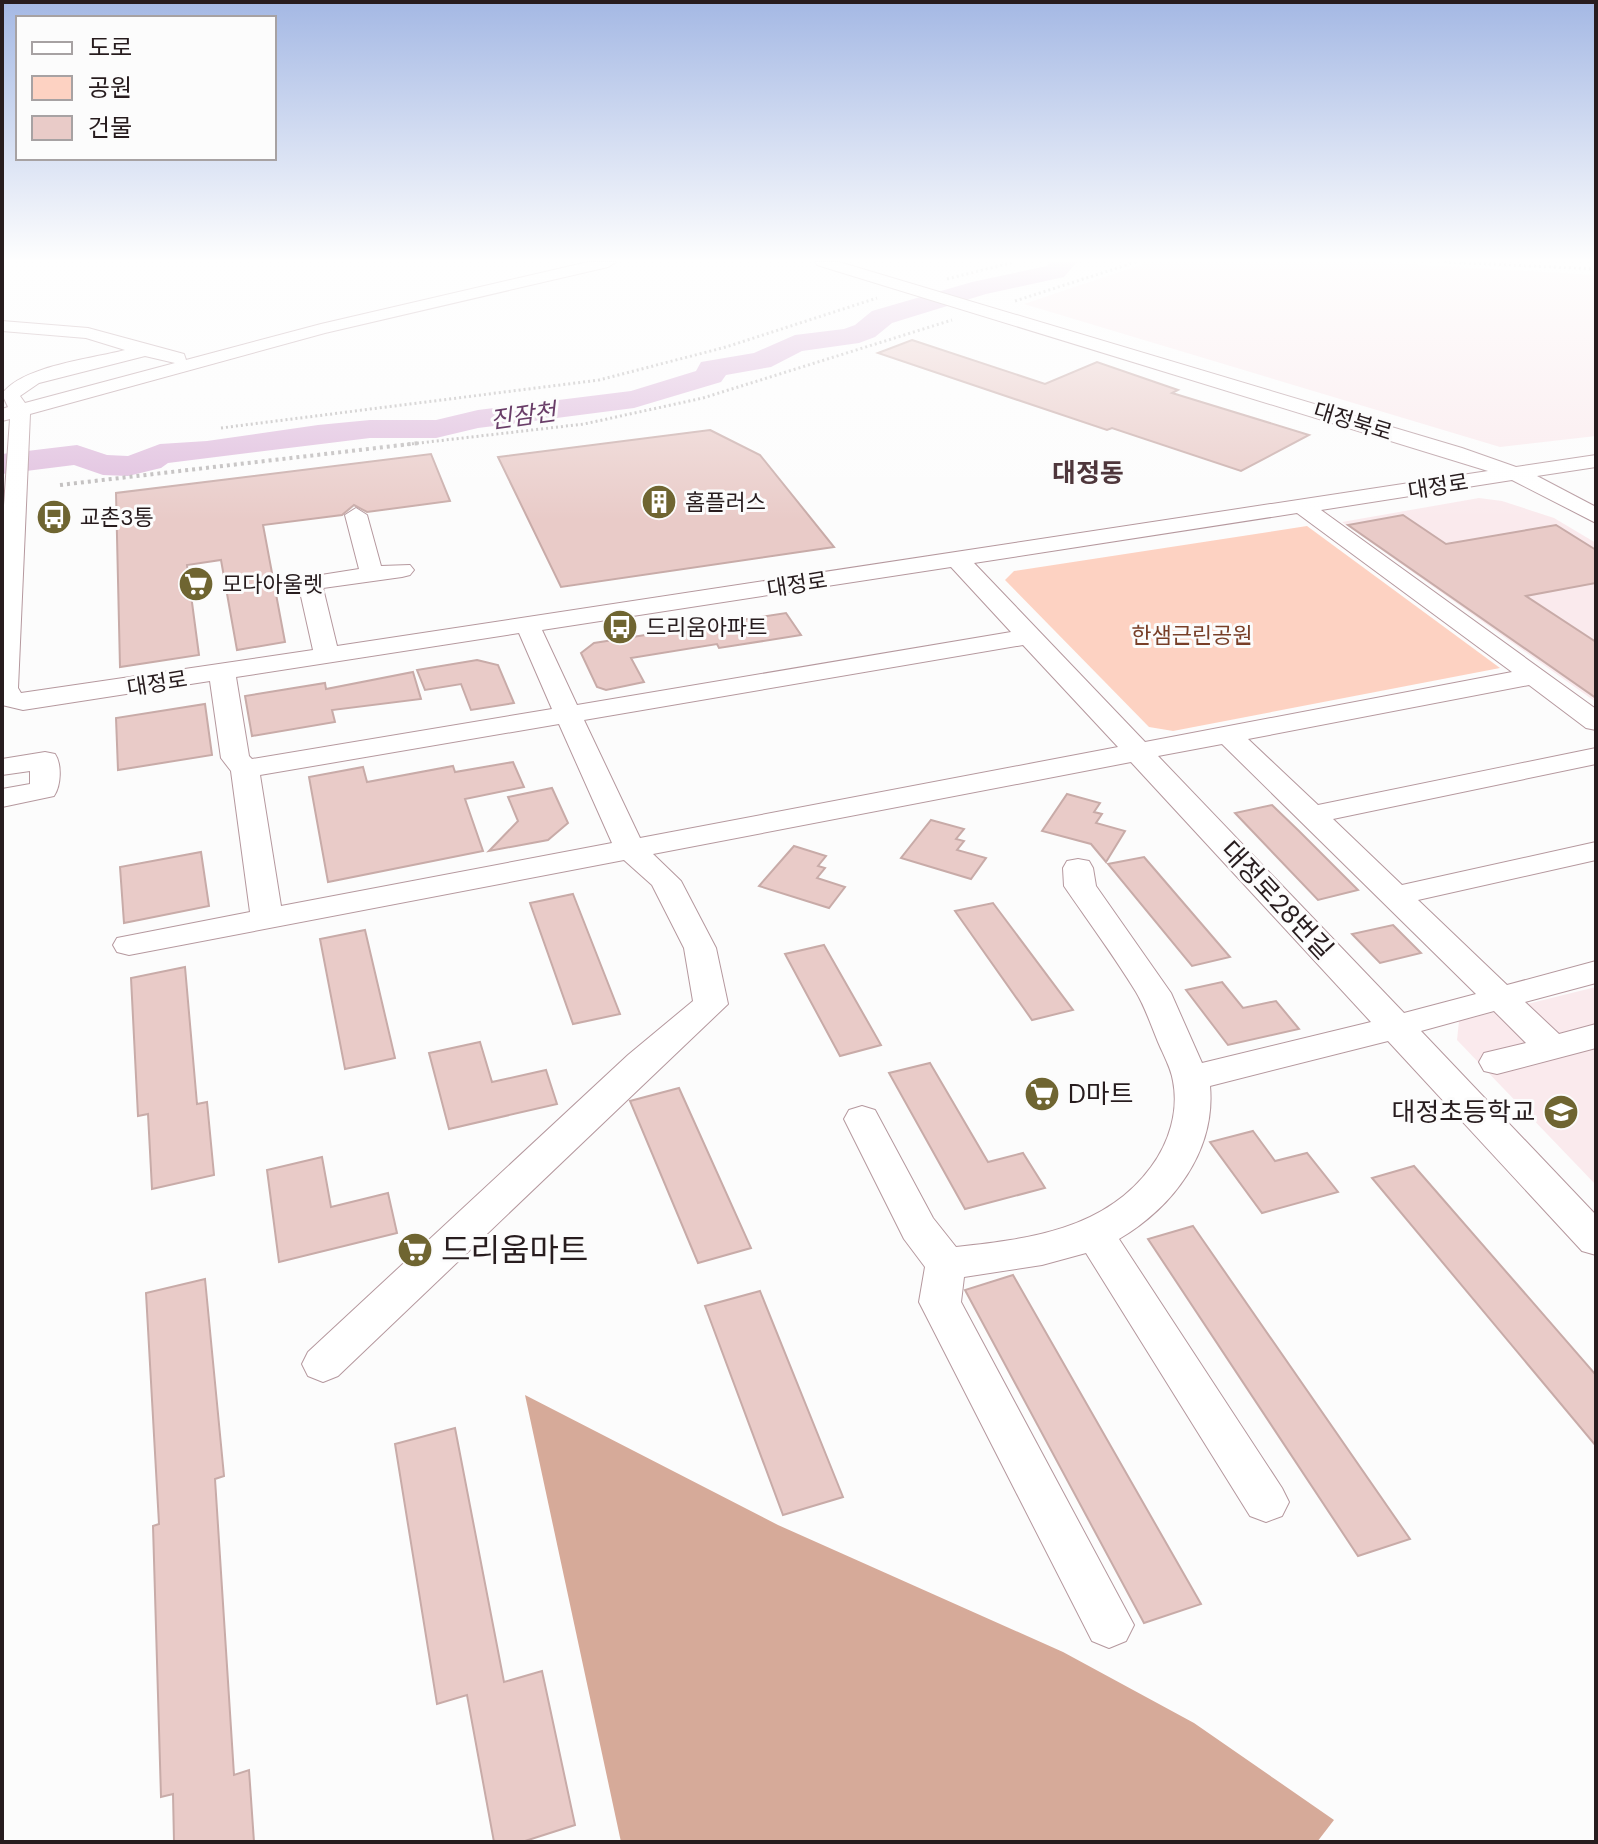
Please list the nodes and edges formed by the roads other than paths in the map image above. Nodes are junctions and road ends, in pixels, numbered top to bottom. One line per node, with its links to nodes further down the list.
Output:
1 (136, 348): 5 (street)
2 (216, 348): 6 (street)
3 (245, 348): 7 (street)
4 (1111, 348): 9 (street, 대정북로)
5 (145, 351): 6 (street); 7 (street)
6 (178, 358): 7 (street)
7 (9, 407): 21 (street)
8 (1596, 461): 9 (street, 대정로)
9 (1516, 474): 10 (street, 대정로); 11 (street, 대정북로)
10 (1304, 508): 13 (street, 대정로); 20 (street)
11 (1596, 516)
12 (357, 520): 15 (street)
13 (958, 560): 16 (street, 대정로); 17 (street, 대정로28번길)
14 (402, 570): 15 (street)
15 (372, 574): 18 (street)
16 (528, 626): 18 (street, 대정로); 22 (street)
17 (1030, 636): 22 (street); 25 (street, 대정로28번길)
18 (327, 657): 19 (street, 대정로)
19 (222, 673): 21 (street, 대정로); 28 (street)
20 (1534, 676): 23 (street); 24 (street)
21 (6, 697)
22 (568, 714): 28 (street); 31 (street)
23 (1596, 722)
24 (1228, 735): 25 (street); 30 (street)
25 (1138, 752): 31 (street); 39 (street, 대정로28번길)
26 (1596, 756): 30 (street)
27 (2, 767): 29 (street)
28 (245, 769): 35 (street)
29 (2, 798)
30 (1312, 815): 34 (street)
31 (630, 849): 35 (street); 48 (street)
32 (1596, 851): 34 (street)
33 (1078, 868): 43 (street)
34 (1396, 896): 38 (street)
35 (267, 918): 36 (street)
36 (129, 945)
37 (1596, 972): 38 (street)
38 (1501, 997): 39 (street); 41 (street)
39 (1394, 1025): 43 (street); 46 (street, 대정로28번길)
40 (1596, 1036): 41 (street)
41 (1552, 1048): 42 (street)
42 (1497, 1062)
43 (1191, 1078): 45 (street)
44 (862, 1119): 47 (street)
45 (1095, 1234): 47 (street); 49 (street)
46 (1596, 1240)
47 (946, 1264): 50 (street)
48 (323, 1364)
49 (1266, 1502)
50 (1109, 1625)

